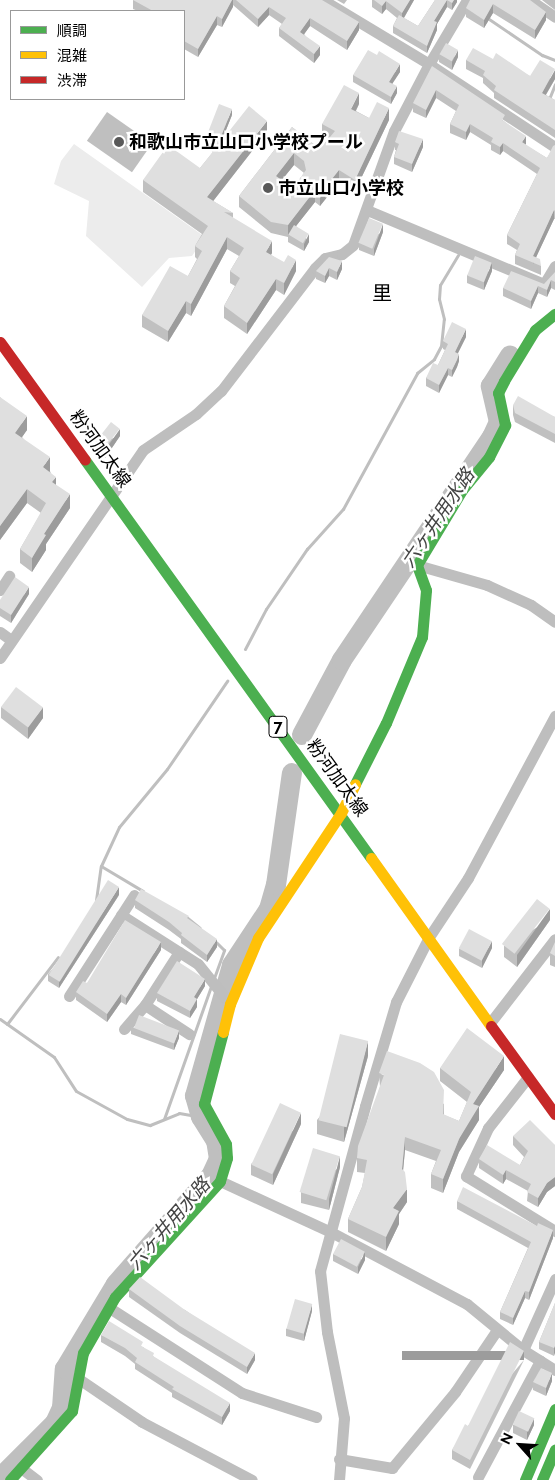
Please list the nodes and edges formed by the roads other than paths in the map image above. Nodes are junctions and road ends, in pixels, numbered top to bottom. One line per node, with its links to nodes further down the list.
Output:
1 (323, 0): 5 (street)
2 (467, 0): 5 (street)
3 (530, 0): 4 (street)
4 (555, 16)
5 (429, 64): 6 (street); 7 (street)
6 (555, 147)
7 (367, 210): 8 (street); 11 (street)
8 (555, 267)
9 (555, 314): 12 (street)
10 (0, 342): 11 (street, 粉河加太線 / 7)
11 (111, 495): 17 (street); 20 (street, 粉河加太線 / 7)
12 (417, 565): 15 (street); 20 (street)
13 (10, 576): 14 (street)
14 (0, 590)
15 (555, 622)
16 (0, 632): 17 (street)
17 (11, 640): 18 (street)
18 (0, 658)
19 (555, 716): 23 (street)
20 (341, 813): 23 (street, 粉河加太線 / 7); 27 (street)
21 (134, 895): 22 (street)
22 (121, 916): 25 (street); 26 (street)
23 (429, 937): 29 (street, 粉河加太線 / 7); 36 (street)
24 (555, 939): 29 (street)
25 (179, 952): 27 (street); 28 (street)
26 (69, 996)
27 (230, 1004): 34 (street)
28 (145, 1005): 30 (street); 31 (street)
29 (490, 1022): 32 (street, 粉河加太線 / 7)
30 (124, 1029)
31 (189, 1034)
32 (528, 1076): 33 (street, 粉河加太線 / 7); 35 (street)
33 (555, 1114)
34 (220, 1181): 36 (street); 38 (street)
35 (555, 1231)
36 (331, 1232): 39 (street); 47 (street)
37 (555, 1279): 40 (street)
38 (108, 1307): 43 (street); 45 (street)
39 (497, 1330): 40 (street); 47 (street)
40 (524, 1350): 41 (street)
41 (540, 1361): 42 (street); 49 (street)
42 (555, 1370)
43 (79, 1379): 48 (street); 52 (street)
44 (555, 1409): 54 (street)
45 (316, 1417)
46 (555, 1450): 55 (street)
47 (339, 1459): 53 (street)
48 (21, 1468): 50 (street); 51 (street)
49 (478, 1477)
50 (10, 1480)
51 (37, 1480)
52 (252, 1480)
53 (339, 1480)
54 (524, 1480)
55 (542, 1480)

